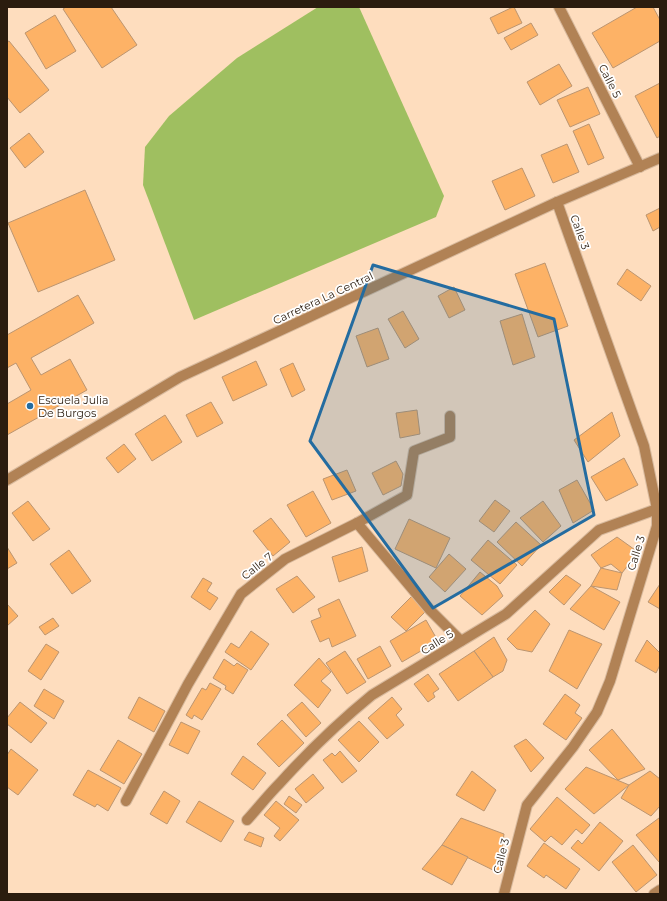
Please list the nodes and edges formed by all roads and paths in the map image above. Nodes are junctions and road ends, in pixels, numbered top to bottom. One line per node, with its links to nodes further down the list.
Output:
1 (559, 7): 3 (street, Calle 5)
2 (660, 158): 3 (street, Carretera La Central)
3 (640, 167): 4 (street, Carretera La Central)
4 (557, 202): 6 (street, Carretera La Central); 7 (street, Calle 3)
5 (450, 416): 8 (street, Calle 7)
6 (7, 480)
7 (657, 509): 9 (street, Calle 3); 10 (street, Calle 5)
8 (357, 523): 10 (street); 11 (street, Calle 7)
9 (659, 525): 14 (street, Calle 3)
10 (461, 641): 12 (street, Calle 5)
11 (126, 801)
12 (247, 820)
13 (660, 890): 15 (street)
14 (504, 894)
15 (654, 894)

